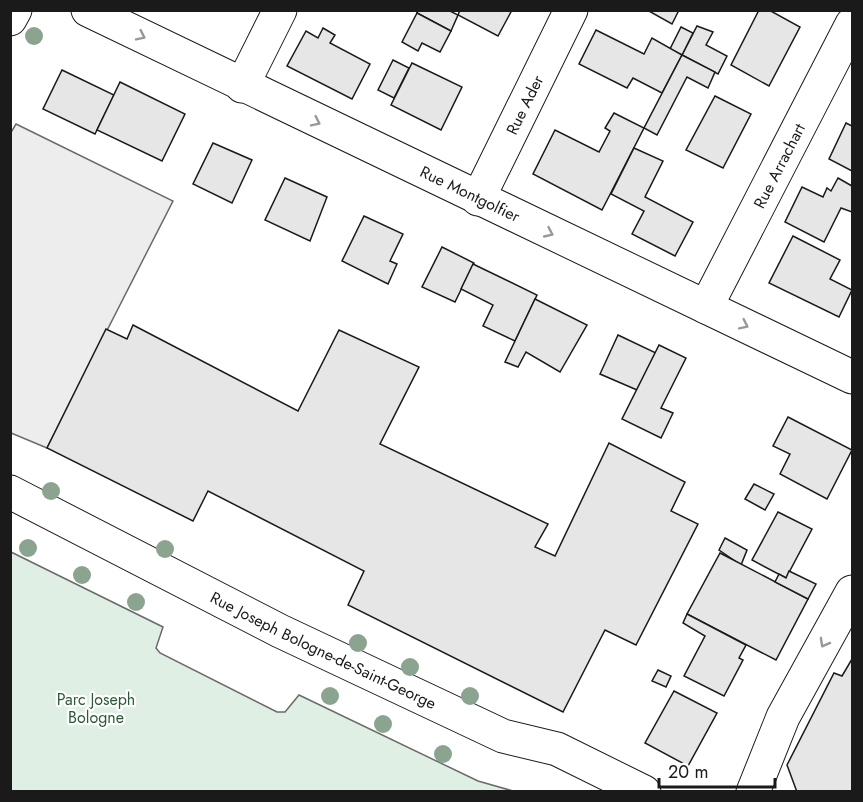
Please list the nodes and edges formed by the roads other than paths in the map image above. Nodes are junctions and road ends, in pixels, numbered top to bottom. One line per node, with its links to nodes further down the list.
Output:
1 (15, 10): 5 (street)
2 (88, 10): 7 (street, Rue Montgolfier, one-way to 7)
3 (280, 10): 7 (street)
4 (572, 10): 8 (street, Rue Ader)
5 (10, 20)
6 (852, 24): 9 (street, Rue Arrachart)
7 (242, 86): 8 (street, Rue Montgolfier, one-way to 8)
8 (478, 199): 9 (street, Rue Montgolfier, one-way to 9)
9 (706, 307): 10 (street, Rue Montgolfier, one-way to 10)
10 (852, 377)
11 (10, 492): 13 (street, Rue Joseph Bologne-de-Saint-George)
12 (852, 592): 14 (street, one-way to 14)
13 (644, 792)
14 (753, 792)

